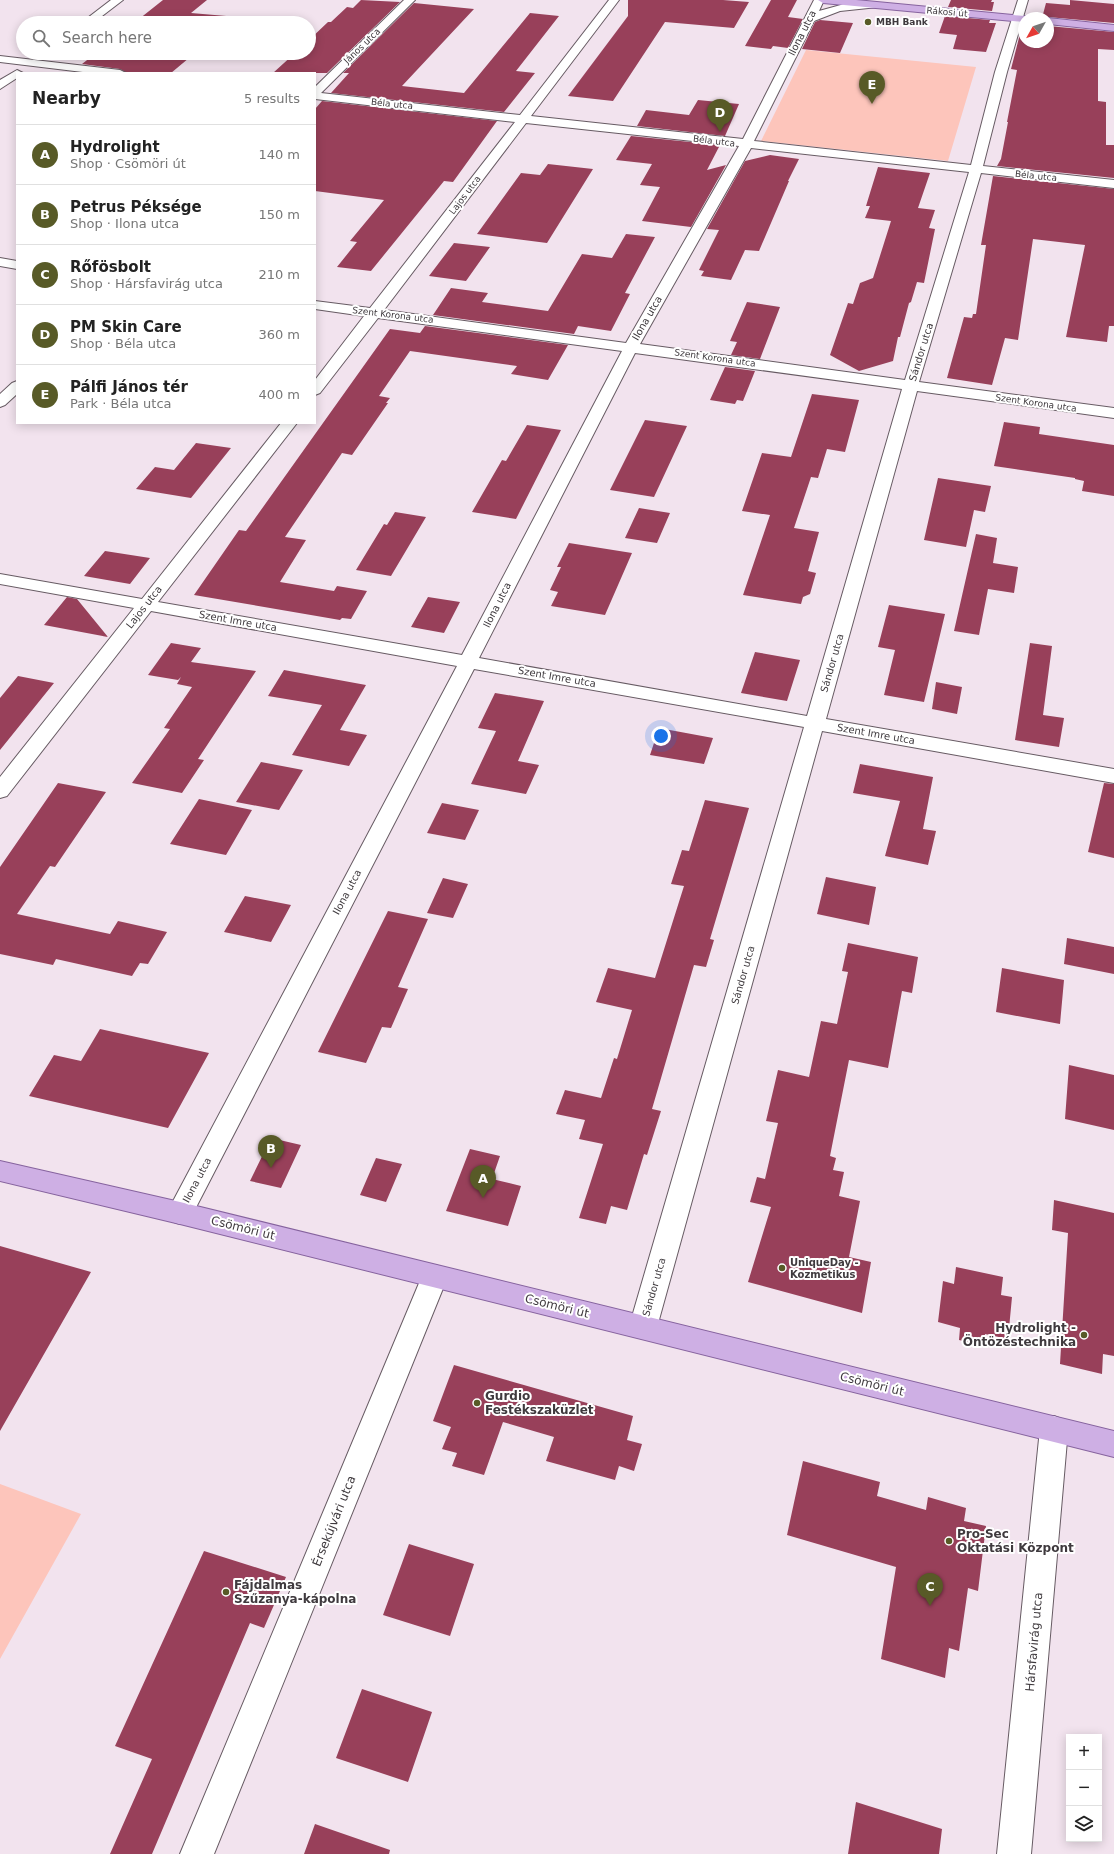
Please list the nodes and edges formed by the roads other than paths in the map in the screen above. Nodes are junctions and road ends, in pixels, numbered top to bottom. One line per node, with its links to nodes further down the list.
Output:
1 (118, 0): 9 (street)
2 (410, 0): 22 (street, János utca)
3 (614, 0): 24 (street, Lajos utca)
4 (819, 0): 10 (street, Ilona utca)
5 (823, 0): 7 (main road, Rákosi út)
6 (1023, 0): 8 (street, Sándor utca)
7 (874, 5): 10 (street); 11 (main road, Rákosi út)
8 (1022, 12)
9 (96, 16)
10 (809, 19): 25 (street, Ilona utca)
11 (1018, 19)
12 (1054, 22): 14 (main road)
13 (1018, 27): 26 (street, Sándor utca)
14 (1114, 28)
15 (0, 59): 17 (street)
16 (36, 60): 17 (street)
17 (32, 63): 18 (street); 19 (street)
18 (18, 72)
19 (111, 72)
20 (16, 74): 21 (street)
21 (0, 86)
22 (316, 93)
23 (316, 94): 24 (street, Béla utca)
24 (524, 119): 25 (street, Béla utca); 31 (street, Lajos utca)
25 (746, 144): 26 (street, Béla utca); 32 (street, Ilona utca)
26 (976, 170): 27 (street, Béla utca); 33 (street, Sándor utca)
27 (1114, 184)
28 (0, 262): 29 (street)
29 (16, 265)
30 (316, 305): 31 (street, Szent Korona utca)
31 (376, 313): 32 (street, Szent Korona utca); 35 (street, Lajos utca)
32 (631, 347): 33 (street, Szent Korona utca); 41 (street, Ilona utca)
33 (911, 385): 37 (street, Szent Korona utca); 42 (street, Sándor utca)
34 (16, 387): 36 (street)
35 (316, 389)
36 (0, 402)
37 (1114, 413)
38 (288, 424): 40 (street, Lajos utca)
39 (0, 579): 40 (street, Szent Imre utca)
40 (145, 605): 41 (street, Szent Imre utca); 44 (street, Lajos utca)
41 (468, 662): 42 (street, Szent Imre utca); 46 (street, Ilona utca)
42 (815, 724): 43 (street, Szent Imre utca); 48 (street, Sándor utca)
43 (1114, 776)
44 (0, 792)
45 (0, 1171): 46 (main road, Csömöri út)
46 (180, 1213): 47 (main road, Csömöri út)
47 (435, 1276): 48 (main road, Csömöri út); 51 (street, Érsekújvári utca)
48 (643, 1327): 49 (main road, Csömöri út)
49 (1054, 1429): 50 (main road, Csömöri út); 52 (street, Hársfavirág utca)
50 (1114, 1444)
51 (197, 1854)
52 (1014, 1854)

